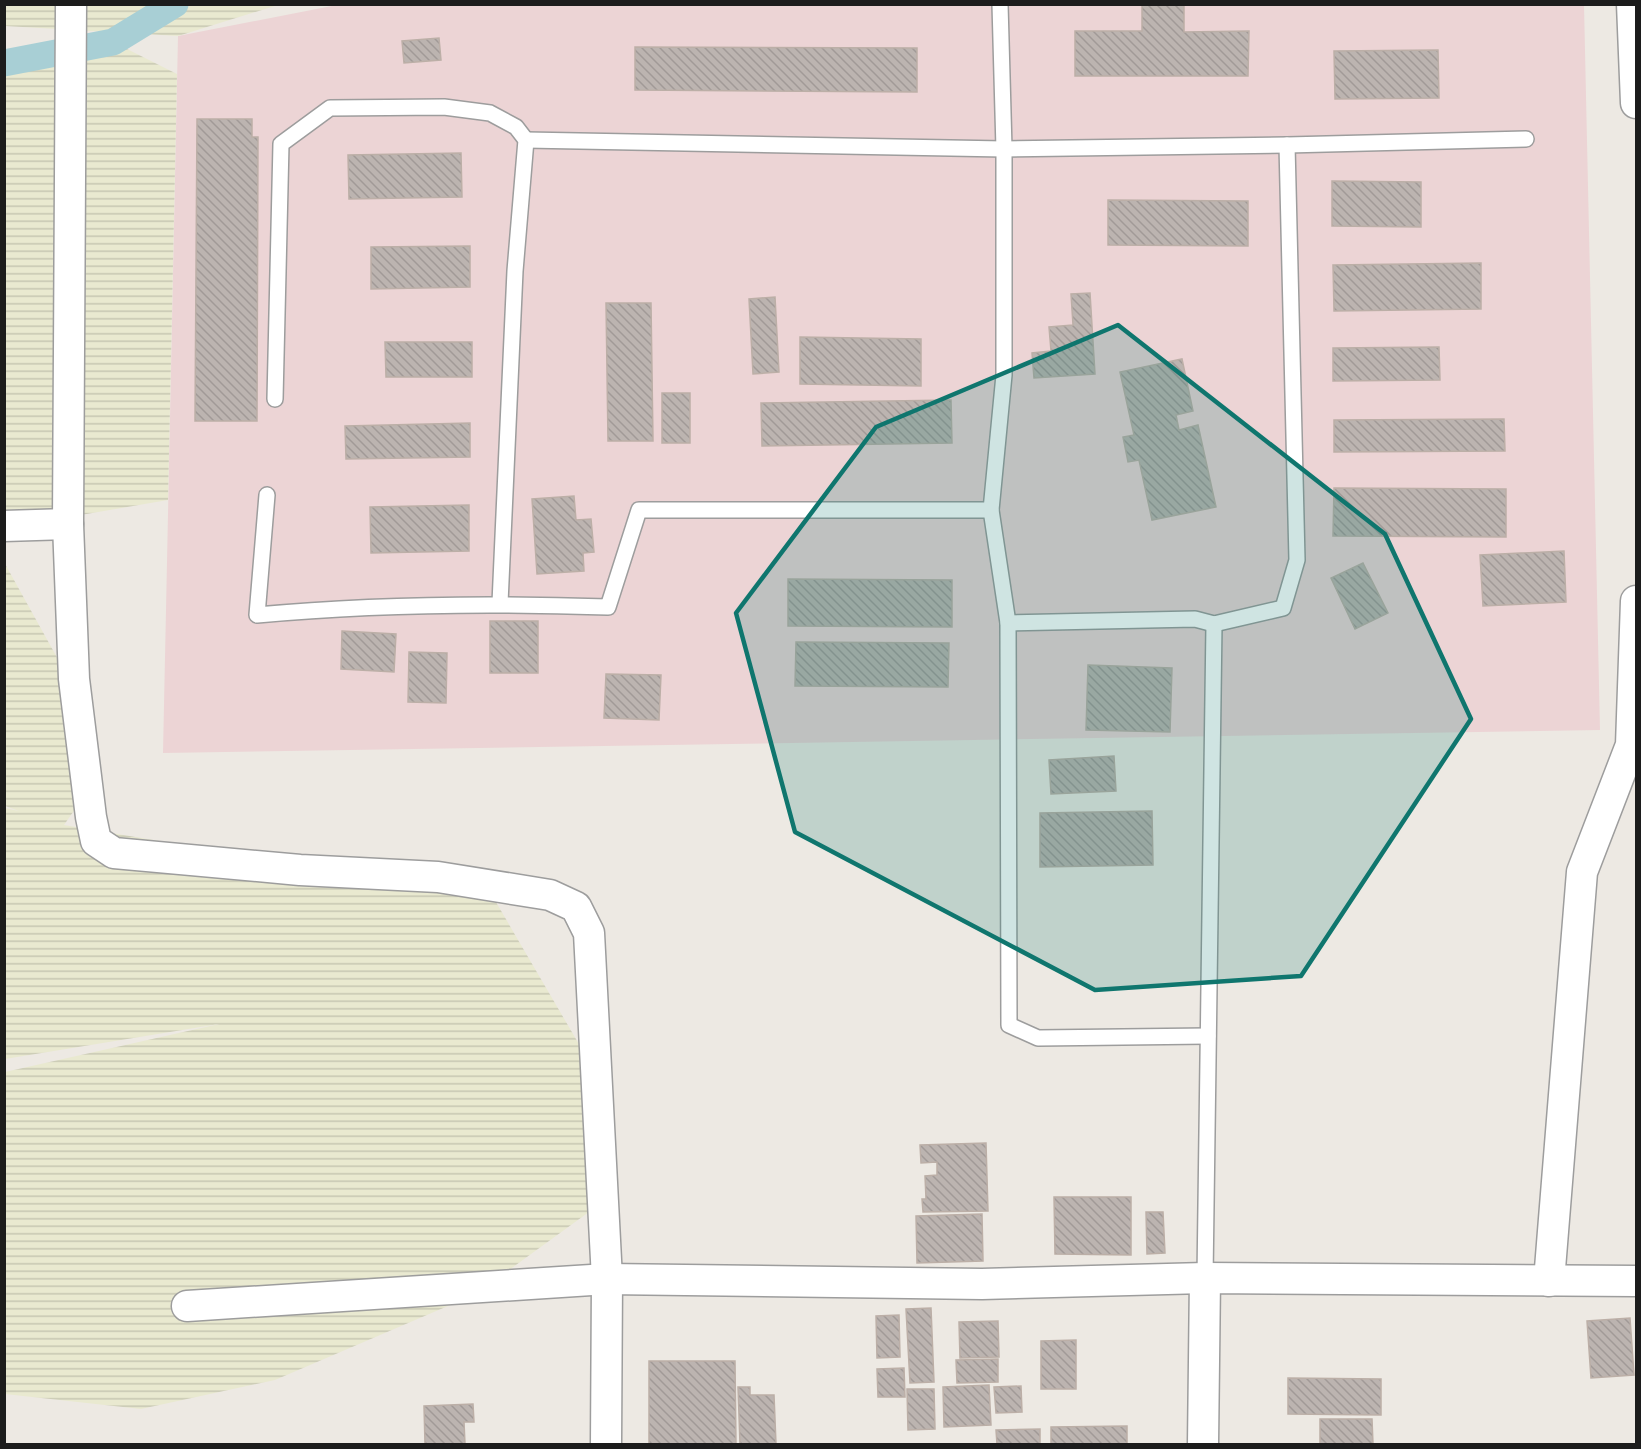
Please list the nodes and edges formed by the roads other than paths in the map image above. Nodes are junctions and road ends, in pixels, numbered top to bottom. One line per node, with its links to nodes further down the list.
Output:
1 (1000, 4): 8 (lane)
2 (1632, 4): 4 (street)
3 (71, 11): 12 (street)
4 (1636, 103)
5 (1526, 139): 7 (lane)
6 (526, 140): 8 (lane); 9 (lane); 15 (lane)
7 (1287, 146): 8 (lane); 17 (lane)
8 (1004, 149): 11 (lane)
9 (275, 399)
10 (267, 495): 15 (lane)
11 (991, 510): 15 (lane); 16 (lane)
12 (68, 525): 13 (street); 21 (street)
13 (4, 526)
14 (1636, 601): 18 (street)
15 (500, 603)
16 (1008, 623): 17 (lane); 19 (lane)
17 (1214, 624): 19 (lane)
18 (1634, 745): 22 (street)
19 (1208, 1035): 20 (lane)
20 (1205, 1278): 21 (street); 22 (street); 26 (street)
21 (607, 1279): 24 (street); 25 (street)
22 (1549, 1281): 23 (street)
23 (1636, 1281)
24 (187, 1306)
25 (606, 1444)
26 (1203, 1444)

